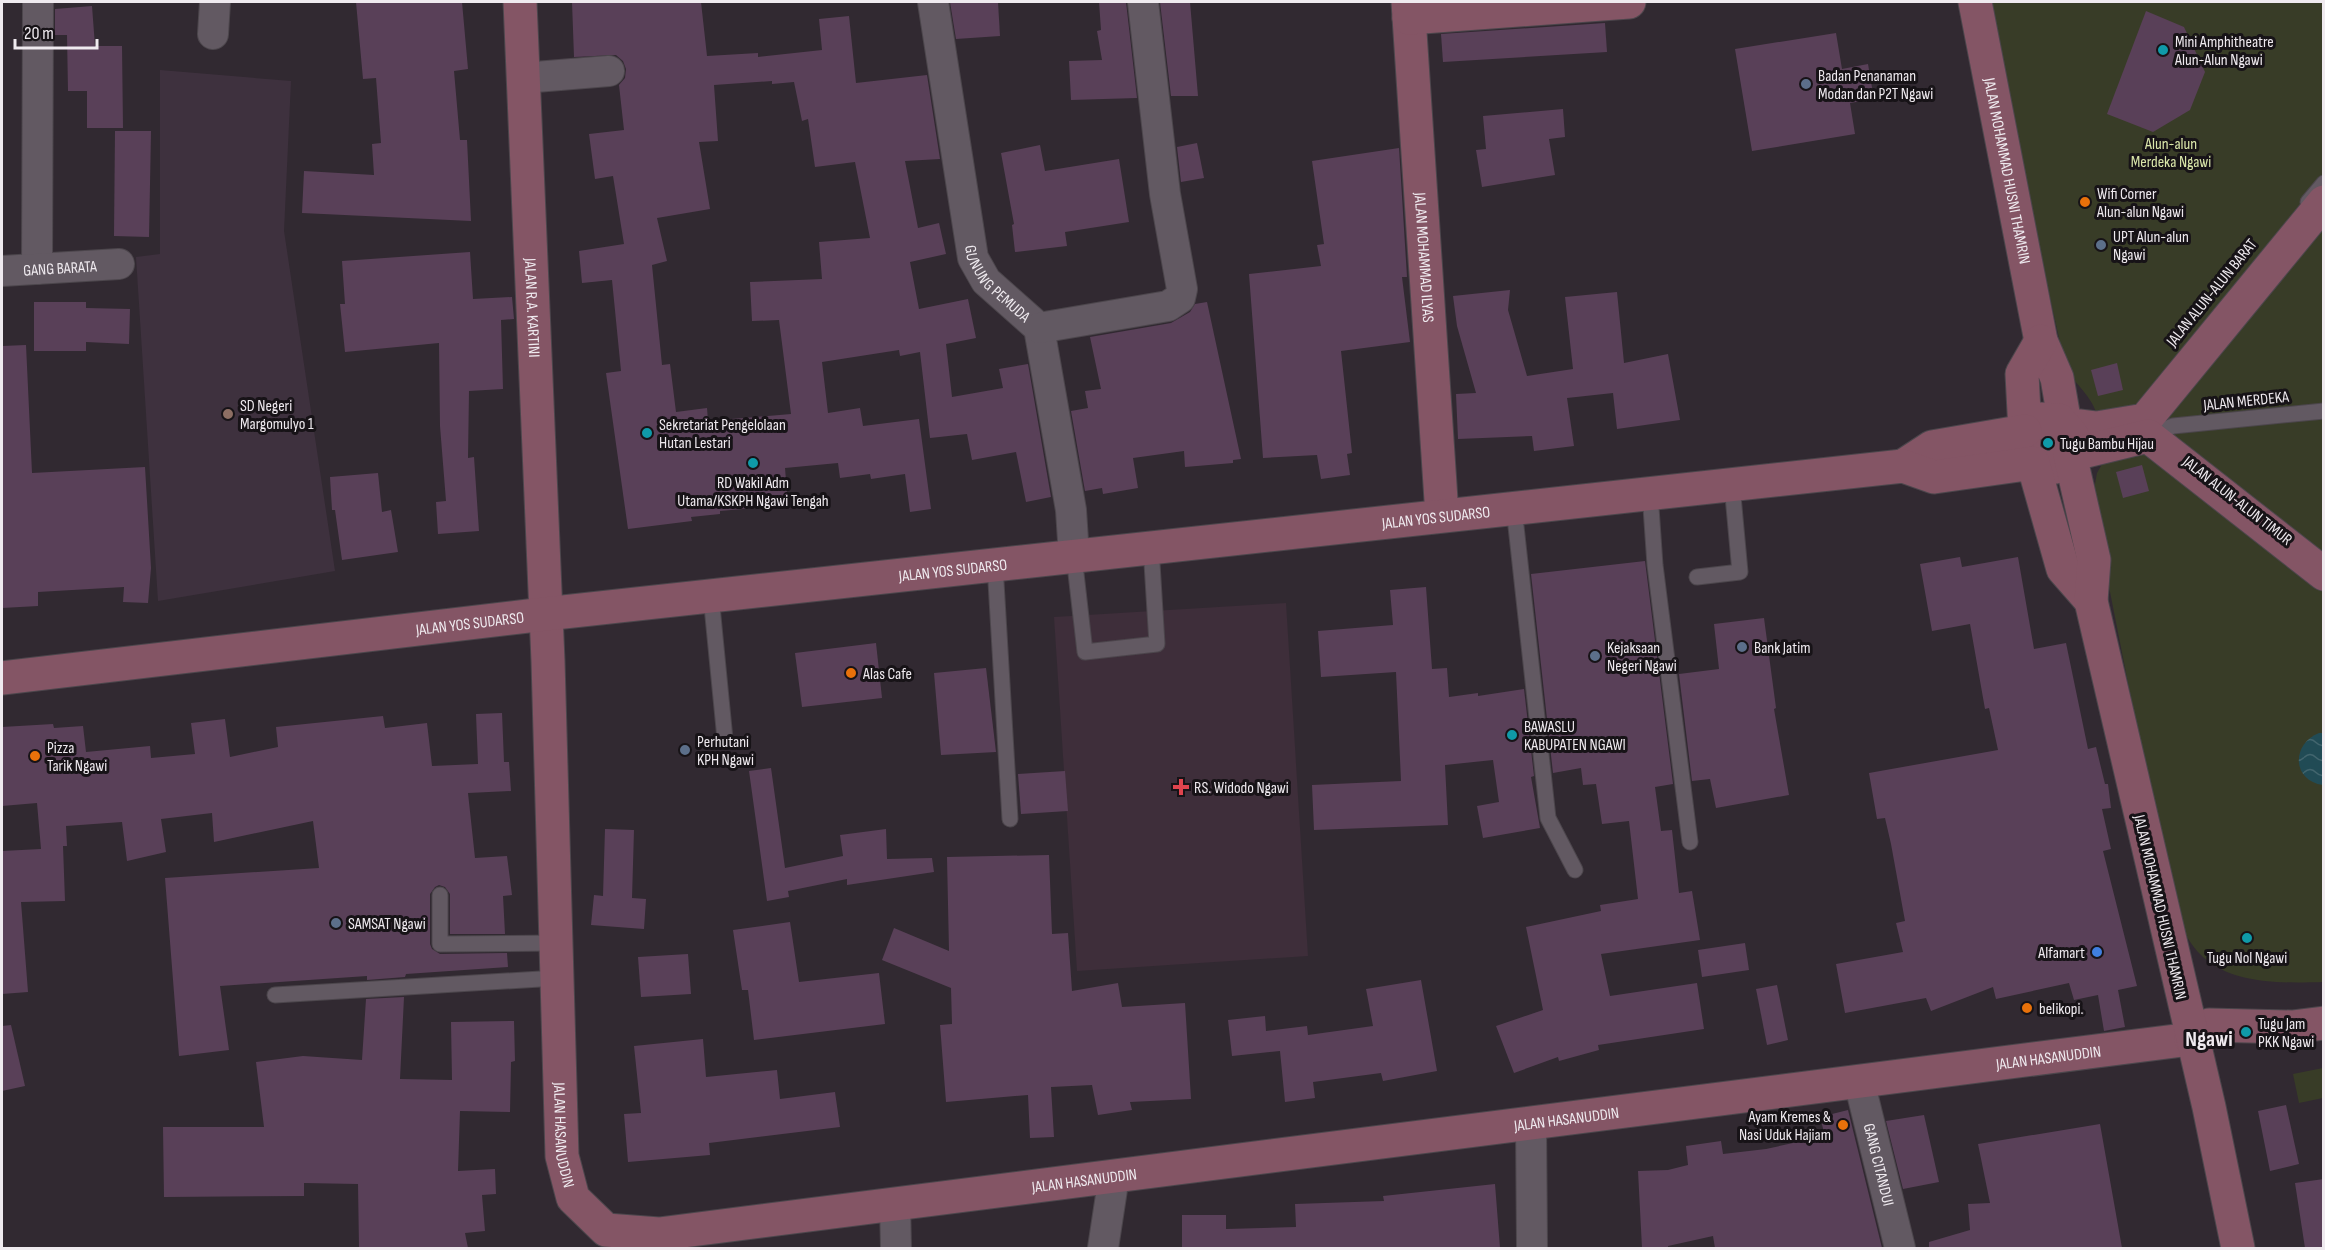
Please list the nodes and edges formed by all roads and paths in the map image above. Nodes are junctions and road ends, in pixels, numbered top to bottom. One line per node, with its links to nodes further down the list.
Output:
1 (38, 2): 15 (street)
2 (215, 2): 9 (street)
3 (520, 2): 11 (street, JALAN R.A. KARTINI)
4 (933, 2): 17 (street, GUNUNG PEMUDA)
5 (1143, 2): 17 (street)
6 (1629, 2): 8 (street)
7 (1975, 2): 18 (street, JALAN MOHAMMAD HUSNI THAMRIN)
8 (1409, 10): 28 (street, JALAN MOHAMMAD ILYAS)
9 (213, 34)
10 (609, 71): 11 (street)
11 (523, 78): 37 (street, JALAN R.A. KARTINI)
12 (2324, 183): 20 (lane, JALAN ALUN-ALUN BARAT)
13 (2324, 202): 20 (street)
14 (118, 264): 15 (street, GANG BARATA)
15 (37, 269): 16 (street, GANG BARATA)
16 (2, 271)
17 (1039, 328): 30 (street, GUNUNG PEMUDA)
18 (2041, 340): 21 (street); 22 (street, JALAN MOHAMMAD HUSNI THAMRIN)
19 (2324, 411): 20 (lane, JALAN MERDEKA)
20 (2145, 429): 22 (street); 32 (street); 34 (lane, JALAN ALUN-ALUN TIMUR)
21 (2025, 431): 22 (street); 23 (street); 24 (street, JALAN YOS SUDARSO)
22 (2067, 439): 23 (street); 36 (street, JALAN MOHAMMAD HUSNI THAMRIN)
23 (2032, 463): 24 (street, JALAN YOS SUDARSO); 36 (street, JALAN MOHAMMAD HUSNI THAMRIN)
24 (1903, 466): 25 (street, JALAN YOS SUDARSO)
25 (1732, 485): 26 (street, JALAN YOS SUDARSO); 33 (lane)
26 (1650, 494): 27 (street, JALAN YOS SUDARSO); 41 (lane)
27 (1514, 508): 28 (street, JALAN YOS SUDARSO); 42 (lane)
28 (1442, 515): 29 (street, JALAN YOS SUDARSO)
29 (1151, 548): 30 (street, JALAN YOS SUDARSO); 30 (lane)
30 (1074, 556): 31 (street, JALAN YOS SUDARSO)
31 (994, 565): 35 (street, JALAN YOS SUDARSO); 40 (lane)
32 (2324, 574)
33 (1697, 577)
34 (2324, 589)
35 (711, 596): 37 (street, JALAN YOS SUDARSO); 39 (lane)
36 (2091, 601): 48 (street, JALAN MOHAMMAD HUSNI THAMRIN)
37 (545, 614): 38 (street, JALAN YOS SUDARSO); 44 (street, JALAN HASANUDDIN)
38 (2, 678)
39 (725, 739)
40 (1010, 819)
41 (1690, 842)
42 (1575, 870)
43 (440, 895): 44 (lane)
44 (556, 944): 45 (street, JALAN HASANUDDIN)
45 (557, 978): 46 (lane); 53 (street, JALAN HASANUDDIN)
46 (275, 995)
47 (2324, 1023): 48 (street)
48 (2182, 1040): 49 (street, JALAN HASANUDDIN); 58 (street, JALAN MOHAMMAD HUSNI THAMRIN)
49 (1858, 1081): 50 (street, JALAN HASANUDDIN); 57 (street, GANG CITANDUI)
50 (1531, 1123): 51 (street, JALAN HASANUDDIN); 56 (street)
51 (1114, 1176): 52 (street, JALAN HASANUDDIN); 55 (street)
52 (896, 1204): 53 (street, JALAN HASANUDDIN); 54 (street)
53 (660, 1241)
54 (896, 1248)
55 (1103, 1248)
56 (1532, 1248)
57 (1900, 1248)
58 (2238, 1248)

